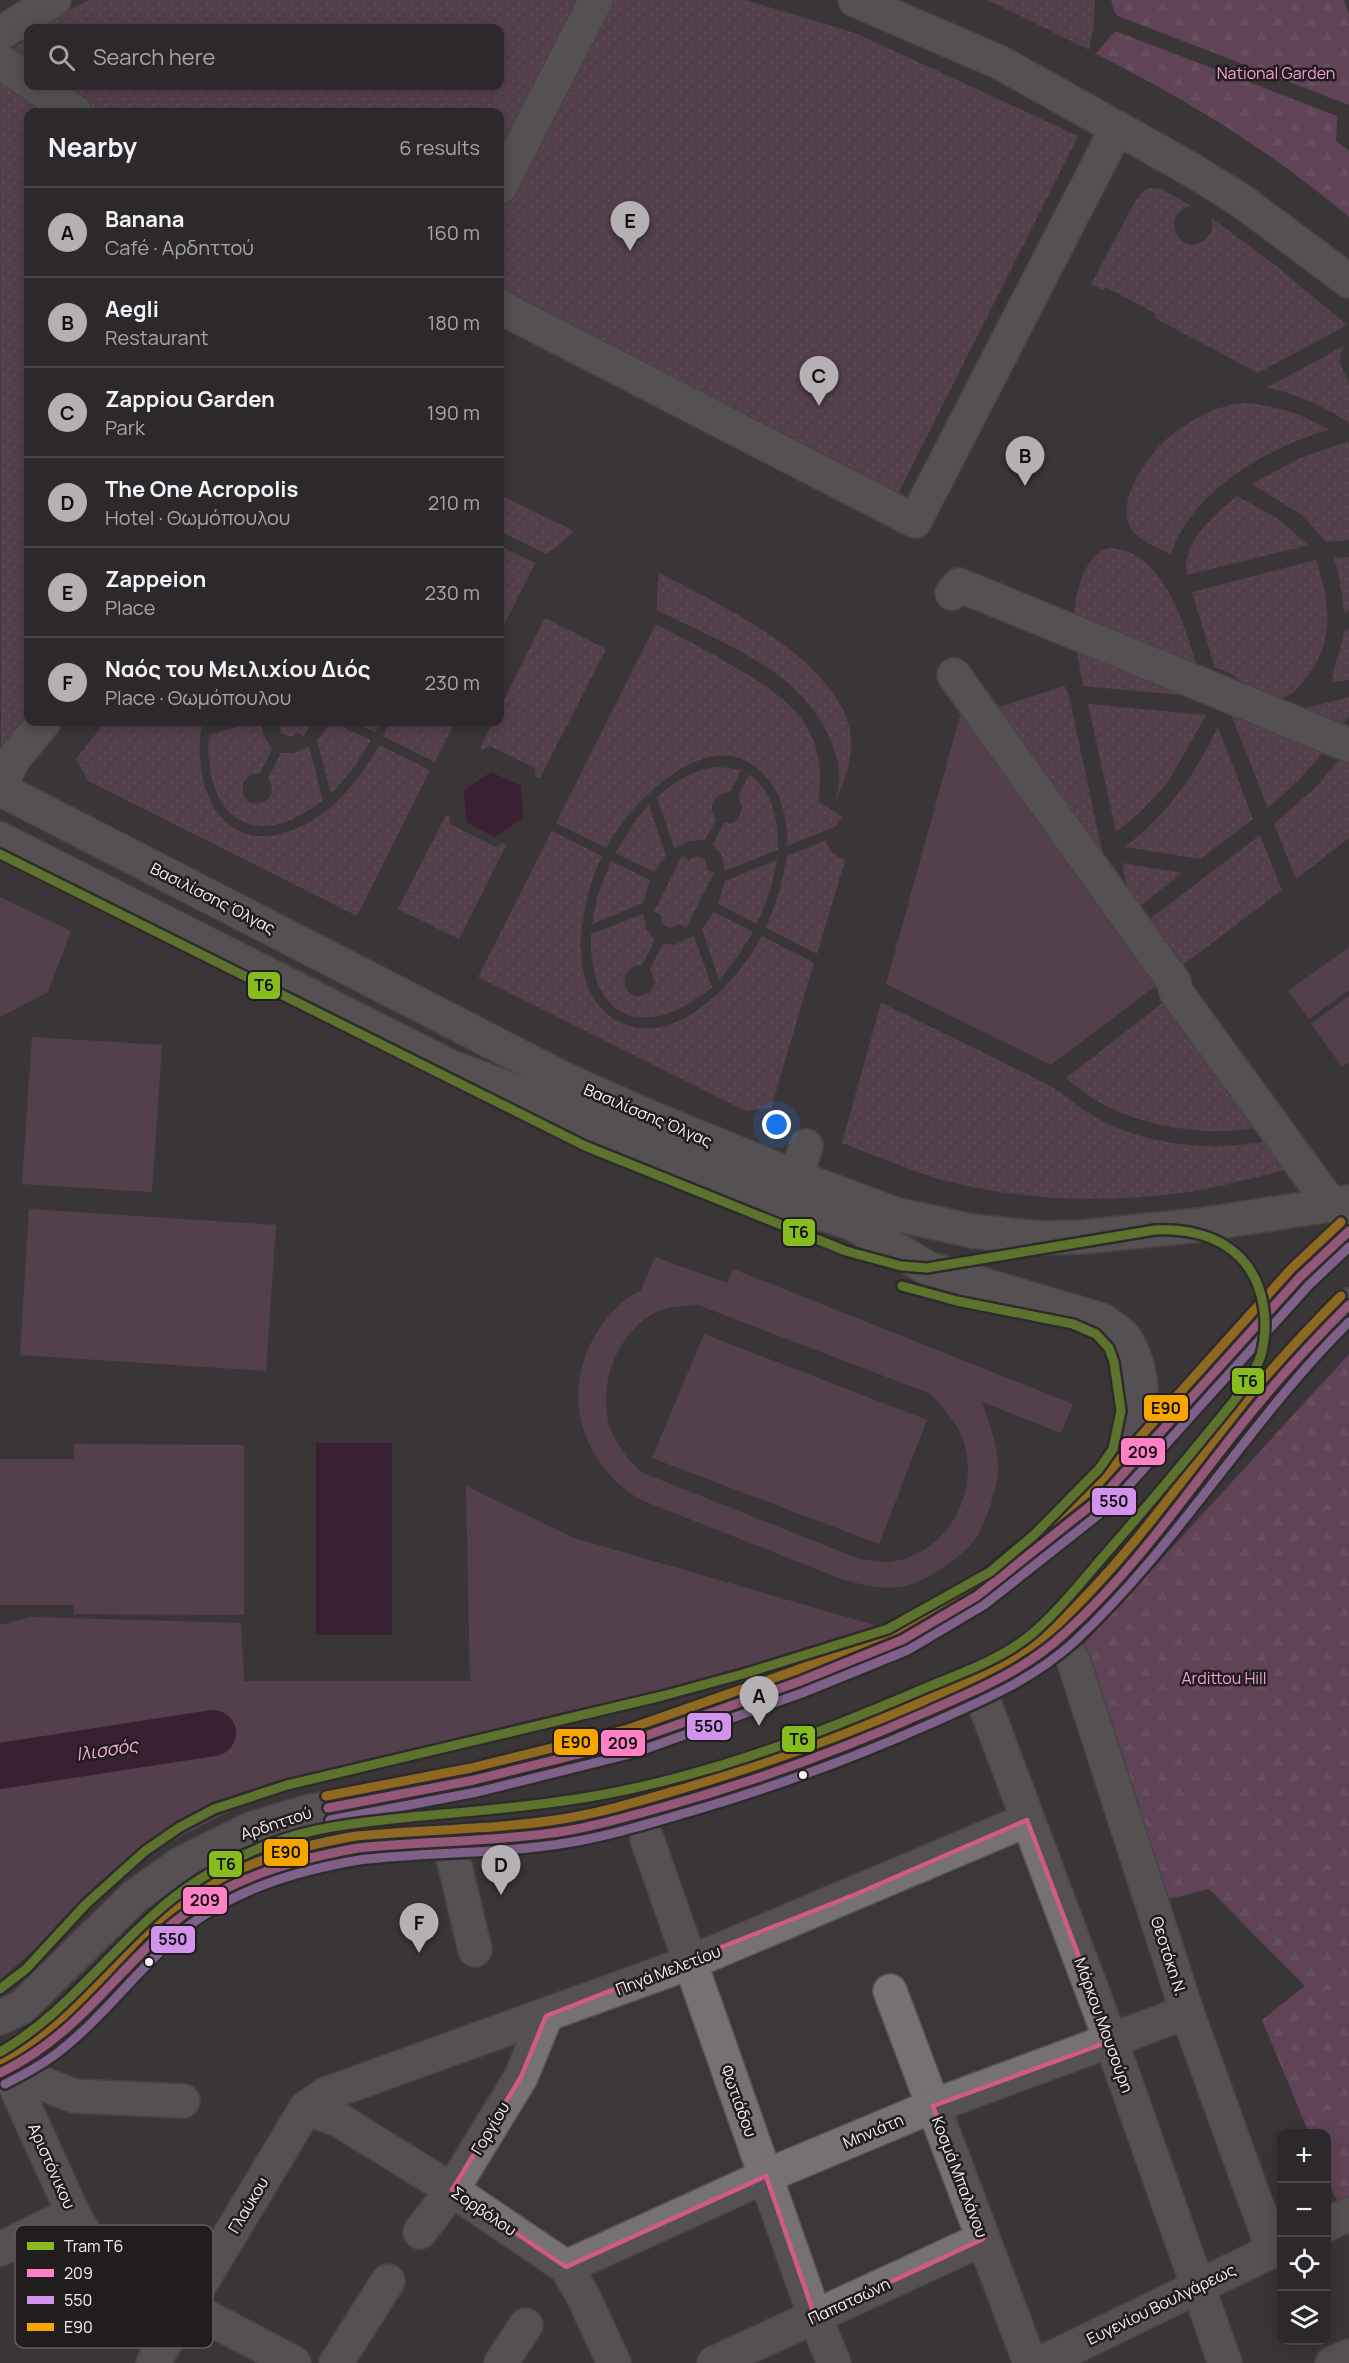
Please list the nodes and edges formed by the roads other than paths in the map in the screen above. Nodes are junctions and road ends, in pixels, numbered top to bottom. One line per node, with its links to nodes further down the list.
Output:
1 (54, 0): 4 (street)
2 (596, 0): 10 (street)
3 (855, 0): 9 (street)
4 (0, 34)
5 (0, 61): 6 (street)
6 (24, 78)
7 (41, 90): 8 (street)
8 (69, 108)
9 (1117, 128): 11 (street); 12 (street)
10 (504, 179)
11 (1349, 281)
12 (504, 309)
13 (952, 593): 16 (street)
14 (954, 675): 21 (street)
15 (41, 726): 17 (street)
16 (1349, 745)
17 (0, 787): 20 (street, Βασιλίσσης Όλγας)
18 (0, 839): 24 (street, Βασιλίσσης Όλγας)
19 (806, 1146): 20 (street)
20 (796, 1178): 21 (street, Βασιλίσσης Όλγας)
21 (1340, 1203)
22 (1349, 1231): 24 (main road, Αρδηττού)
23 (1349, 1305): 26 (main road)
24 (1120, 1477): 35 (main road, Αρδηττού)
25 (1073, 1659): 33 (street, Θεοτόκη Ν.)
26 (979, 1689): 27 (street, Μάρκου Μουσούρη); 29 (main road)
27 (1027, 1820): 31 (street, Πηγά Μελετίου); 36 (street, Μάρκου Μουσούρη)
28 (647, 1839): 31 (street, Φωτιάδου)
29 (449, 1841): 30 (street); 37 (main road)
30 (476, 1950)
31 (689, 1963): 34 (street, Πηγά Μελετίου); 41 (street, Φωτιάδου)
32 (890, 1991): 39 (street, Κοσμά Μπαλάνου)
33 (1187, 2012): 36 (street, Μηνιάτη); 51 (street, Θεοτόκη Ν.)
34 (546, 2016): 40 (street, Πηγά Μελετίου); 42 (street, Γοργίου)
35 (0, 2018)
36 (1111, 2041): 39 (street, Μηνιάτη); 56 (street, Μάρκου Μουσούρη)
37 (4, 2072): 38 (street); 43 (street, Αριστόνικου)
38 (183, 2101)
39 (933, 2106): 41 (street, Μηνιάτη); 49 (street, Κοσμά Μπαλάνου)
40 (306, 2108): 42 (street, Σορβόλου); 53 (street, Γλαύκου)
41 (766, 2176): 54 (street, Μηνιάτη); 57 (street, Φωτιάδου)
42 (452, 2190): 48 (street, Γοργίου); 54 (street, Σορβόλου)
43 (73, 2213): 46 (street); 47 (street, Αριστόνικου)
44 (1349, 2214): 45 (street)
45 (1331, 2223)
46 (49, 2225)
47 (80, 2225)
48 (420, 2232)
49 (983, 2239): 57 (street, Παπατσώνη); 69 (street, Κοσμά Μπαλάνου)
50 (15, 2242): 52 (street)
51 (1277, 2248): 56 (street, Ευγενίου Βουλγάρεως)
52 (0, 2249)
53 (213, 2265)
54 (566, 2267): 66 (street, Σορβόλου)
55 (388, 2281): 64 (street)
56 (1197, 2285): 70 (street, Ευγενίου Βουλγάρεως); 71 (street, Μάρκου Μουσούρη)
57 (815, 2317): 67 (street, Παπατσώνη); 68 (street, Φωτιάδου)
58 (213, 2320): 63 (street, Αριστόνικου)
59 (526, 2325): 65 (street)
60 (162, 2348): 62 (street, Γλαύκου)
61 (1349, 2356): 72 (street)
62 (153, 2363)
63 (294, 2363)
64 (336, 2363)
65 (501, 2363)
66 (614, 2363)
67 (714, 2363)
68 (834, 2363)
69 (1030, 2363)
70 (1041, 2363)
71 (1225, 2363)
72 (1332, 2363)

